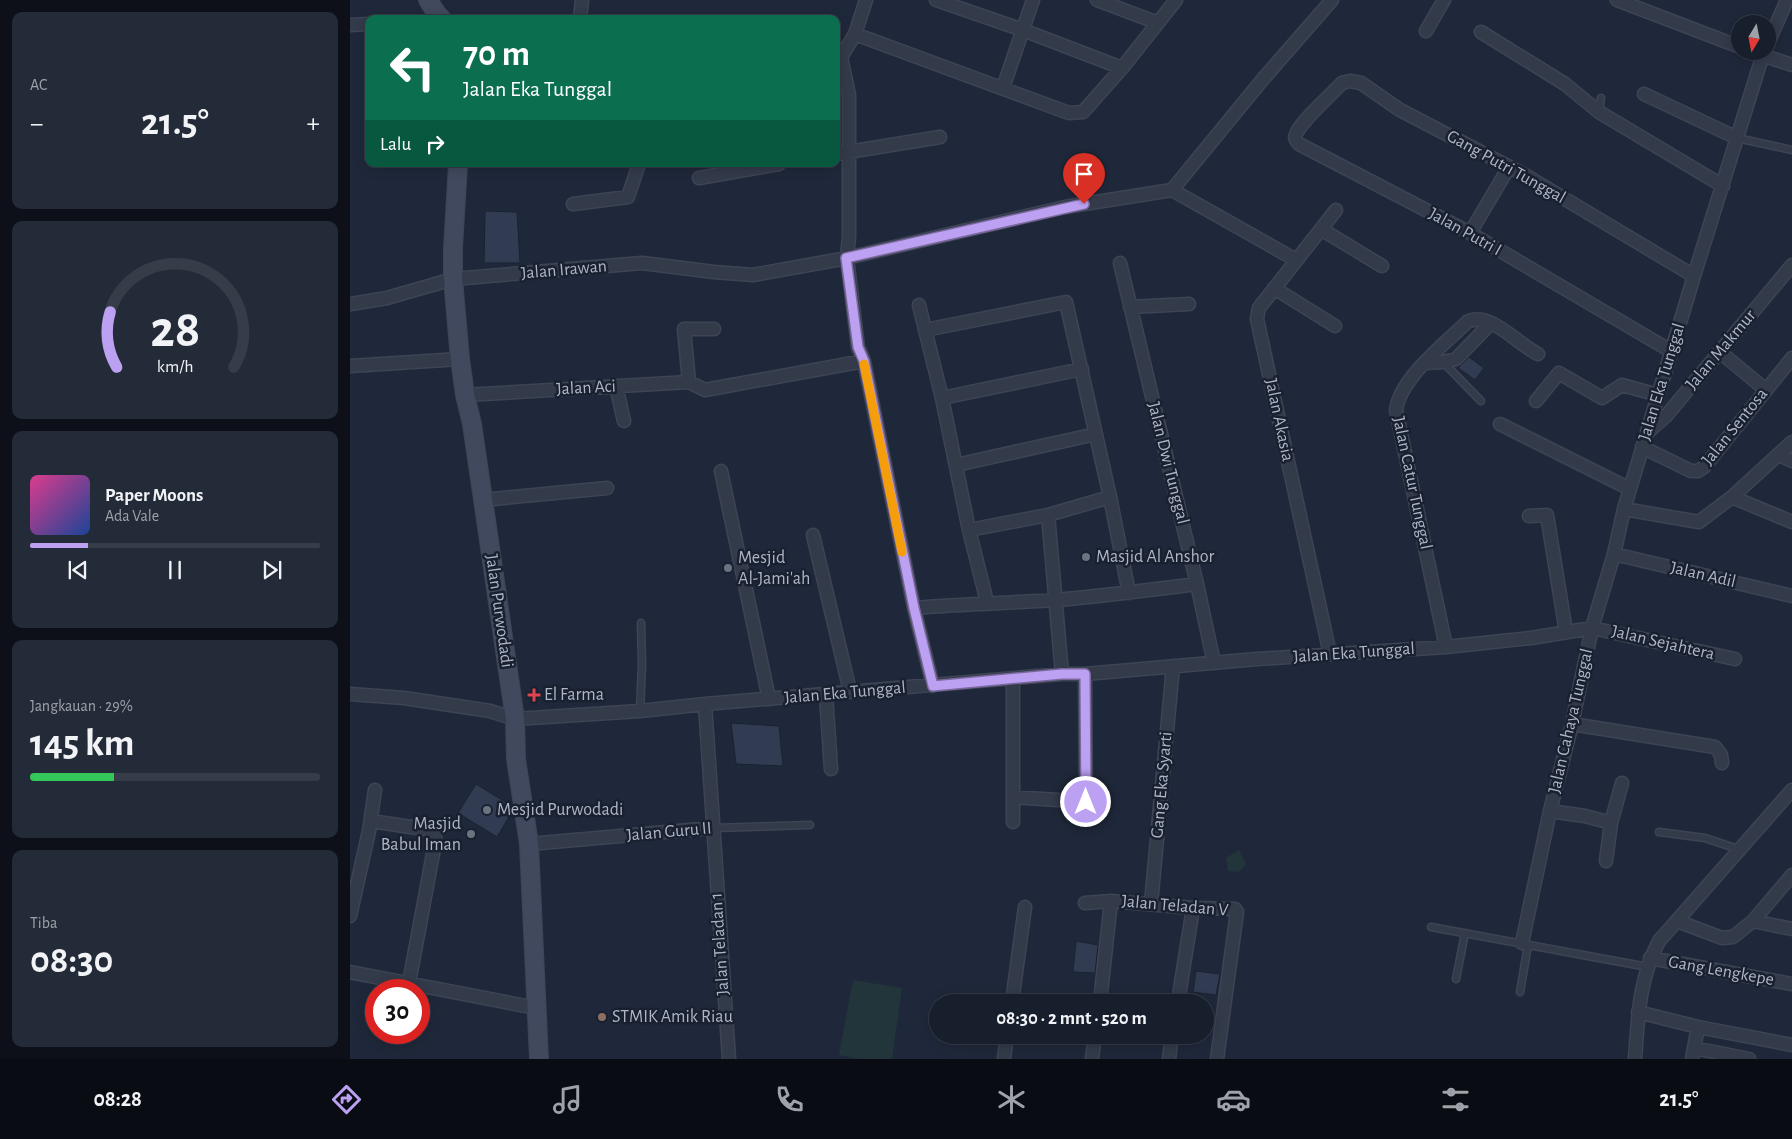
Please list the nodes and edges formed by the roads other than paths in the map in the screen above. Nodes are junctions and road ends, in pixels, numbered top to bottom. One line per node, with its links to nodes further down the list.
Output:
1 (428, 0): 12 (street)
2 (582, 0): 13 (street)
3 (866, 0): 21 (street)
4 (936, 0): 18 (street)
5 (1033, 0): 18 (street)
6 (1097, 0): 14 (street)
7 (1176, 0): 14 (street)
8 (1332, 0): 44 (street)
9 (1444, 0): 19 (street)
10 (1617, 0): 22 (street)
11 (1787, 0): 17 (street)
12 (438, 15)
13 (580, 15)
14 (1158, 23): 28 (street)
15 (365, 24): 16 (street)
16 (350, 25)
17 (1776, 25)
18 (1023, 30): 28 (street); 29 (street)
19 (1426, 31)
20 (1481, 32): 33 (street)
21 (855, 34): 23 (street); 29 (street)
22 (1731, 44)
23 (840, 56)
24 (1776, 59): 27 (street)
25 (1761, 60): 35 (street, Jalan Eka Tunggal)
26 (840, 61): 37 (street)
27 (1792, 66)
28 (1122, 68): 29 (street)
29 (1003, 88)
30 (1644, 94): 35 (street)
31 (1601, 98): 33 (lane)
32 (1321, 105): 41 (street, Gang Putri Tunggal); 48 (street, Jalan Putri I)
33 (1599, 112): 43 (street)
34 (940, 137): 37 (street)
35 (1737, 138): 36 (lane); 43 (street, Jalan Eka Tunggal)
36 (1792, 150)
37 (843, 153): 49 (street)
38 (458, 167): 55 (street, Jalan Purwodadi)
39 (638, 167): 45 (street)
40 (762, 167): 42 (street)
41 (1509, 167): 48 (street); 54 (street, Gang Putri Tunggal)
42 (699, 178)
43 (1723, 186): 54 (street, Jalan Eka Tunggal)
44 (1172, 190): 49 (street, Jalan Irawan); 50 (street)
45 (573, 204)
46 (1336, 210): 47 (street, Jalan Akasia)
47 (1321, 229): 50 (street, Jalan Akasia); 53 (street)
48 (1470, 233): 65 (street, Jalan Putri I)
49 (846, 258): 55 (street, Jalan Irawan); 70 (street)
50 (1296, 260): 56 (street, Jalan Akasia)
51 (1120, 263): 60 (street, Jalan Dwi Tunggal)
52 (1792, 265): 66 (street, Jalan Makmur)
53 (1382, 266)
54 (1694, 276): 65 (street, Jalan Eka Tunggal)
55 (453, 279): 57 (street, Jalan Irawan); 69 (street, Jalan Purwodadi)
56 (1274, 288): 62 (street); 115 (street, Jalan Akasia)
57 (350, 304)
58 (1189, 304): 60 (street)
59 (919, 305): 64 (street)
60 (1130, 307): 105 (street, Jalan Dwi Tunggal)
61 (1491, 323): 67 (street); 71 (street); 72 (street, Jalan Catur Tunggal)
62 (1335, 326)
63 (714, 329): 75 (street)
64 (924, 330): 74 (street); 80 (street)
65 (1671, 351): 79 (street, Jalan Eka Tunggal)
66 (1720, 352): 77 (street); 85 (street, Jalan Makmur)
67 (1538, 354)
68 (1792, 358): 77 (street, Jalan Sentosa)
69 (460, 359): 73 (street); 78 (street, Jalan Purwodadi)
70 (864, 361): 75 (street, Jalan Aci); 110 (street)
71 (1444, 362): 72 (street); 81 (lane)
72 (1425, 364): 114 (street, Jalan Catur Tunggal)
73 (350, 366)
74 (1082, 369): 80 (street); 86 (street)
75 (689, 382): 76 (street, Jalan Aci)
76 (616, 386): 78 (street, Jalan Aci); 83 (street)
77 (1766, 390): 88 (street, Jalan Sentosa)
78 (465, 395): 97 (street, Jalan Purwodadi)
79 (1658, 396): 82 (street); 85 (street, Jalan Eka Tunggal)
80 (942, 398): 91 (street)
81 (1481, 401)
82 (1536, 401)
83 (624, 421)
84 (1500, 424): 94 (street)
85 (1647, 433): 88 (street, Jalan Eka Tunggal)
86 (1096, 434): 91 (street); 96 (street)
87 (1792, 442): 89 (street)
88 (1642, 447): 94 (street, Jalan Eka Tunggal)
89 (1779, 455): 90 (street); 95 (street)
90 (1792, 461)
91 (956, 465): 102 (street)
92 (721, 471): 126 (street)
93 (607, 488): 97 (street)
94 (1630, 489): 98 (street, Jalan Eka Tunggal)
95 (1732, 497): 98 (street); 101 (street)
96 (1110, 498): 99 (street); 106 (street)
97 (483, 500): 129 (street, Jalan Purwodadi)
98 (1624, 509): 104 (street, Jalan Eka Tunggal)
99 (1048, 515): 102 (street); 108 (street)
100 (1529, 516): 113 (street)
101 (1792, 522)
102 (969, 530): 109 (street)
103 (813, 535): 123 (street)
104 (1614, 554): 107 (street, Jalan Adil); 112 (street, Jalan Eka Tunggal)
105 (1198, 584): 106 (street); 117 (street, Jalan Dwi Tunggal)
106 (1129, 593): 108 (street)
107 (1792, 596)
108 (1056, 600): 109 (street); 119 (street)
109 (987, 602): 110 (street)
110 (914, 608): 122 (street)
111 (642, 623): 128 (lane)
112 (1592, 628): 113 (street, Jalan Eka Tunggal); 116 (street, Jalan Sejahtera); 130 (street, Jalan Cahaya Tunggal)
113 (1566, 632): 114 (street, Jalan Eka Tunggal)
114 (1446, 647): 115 (street, Jalan Eka Tunggal)
115 (1330, 654): 117 (street, Jalan Eka Tunggal)
116 (1735, 659)
117 (1214, 663): 118 (street, Jalan Eka Tunggal)
118 (1172, 666): 120 (street, Jalan Eka Tunggal); 152 (street, Gang Eka Syarti)
119 (1062, 674): 120 (street, Jalan Eka Tunggal); 121 (street, Jalan Eka Tunggal)
120 (1085, 674): 138 (street)
121 (1013, 679): 122 (street, Jalan Eka Tunggal); 136 (street)
122 (933, 686): 123 (street, Jalan Eka Tunggal)
123 (850, 692): 125 (street, Jalan Eka Tunggal)
124 (350, 694): 129 (street, Jalan Eka Tunggal)
125 (826, 695): 126 (street, Jalan Eka Tunggal); 132 (street)
126 (769, 699): 127 (street, Jalan Eka Tunggal)
127 (705, 704): 128 (street, Jalan Eka Tunggal); 144 (street, Jalan Teladan 1)
128 (640, 711): 129 (street, Jalan Eka Tunggal)
129 (515, 719): 146 (street, Jalan Purwodadi)
130 (1572, 724): 131 (street); 139 (street, Jalan Cahaya Tunggal)
131 (1722, 763)
132 (831, 769)
133 (1622, 783): 142 (street)
134 (375, 790): 140 (street)
135 (1792, 790): 147 (street)
136 (1013, 797): 137 (street); 141 (street)
137 (1058, 800)
138 (1086, 802)
139 (1550, 812): 142 (street, Jalan Cahaya Tunggal); 161 (street)
140 (371, 821): 155 (street); 165 (street)
141 (1013, 822)
142 (1611, 823): 148 (street)
143 (810, 825): 144 (lane, Jalan Guru II)
144 (712, 828): 146 (street, Jalan Guru II); 182 (street, Jalan Teladan 1)
145 (1658, 832): 147 (lane)
146 (529, 844): 173 (street, Jalan Purwodadi)
147 (1738, 849): 156 (street)
148 (1606, 861)
149 (1792, 875): 157 (street)
150 (1111, 901): 151 (street, Jalan Teladan V); 152 (street, Jalan Teladan V); 171 (street)
151 (1085, 903)
152 (1151, 904): 154 (street, Jalan Teladan V)
153 (1025, 907): 170 (street)
154 (1193, 908): 172 (street); 186 (street, Jalan Teladan V)
155 (351, 911)
156 (1677, 921): 157 (street); 162 (street)
157 (1753, 921): 159 (street)
158 (1430, 927): 160 (lane)
159 (1792, 929)
160 (1465, 933): 161 (lane); 166 (lane)
161 (1525, 944): 162 (lane); 169 (lane)
162 (1649, 963): 167 (street, Gang Lengkepe); 174 (street)
163 (350, 972): 164 (street)
164 (388, 979)
165 (410, 979)
166 (1456, 979)
167 (1792, 984)
168 (430, 987): 173 (street)
169 (1520, 992)
170 (1013, 994)
171 (1101, 994)
172 (1179, 994)
173 (536, 1008): 181 (street, Jalan Purwodadi)
174 (1638, 1012): 175 (street); 187 (street)
175 (1698, 1027): 179 (street); 180 (street)
176 (1006, 1044): 183 (street)
177 (1094, 1044): 184 (street)
178 (1171, 1044): 185 (street)
179 (1792, 1044)
180 (1693, 1054): 188 (street)
181 (539, 1059)
182 (729, 1059)
183 (1004, 1059)
184 (1092, 1059)
185 (1169, 1059)
186 (1217, 1059)
187 (1635, 1059)
188 (1749, 1059)

